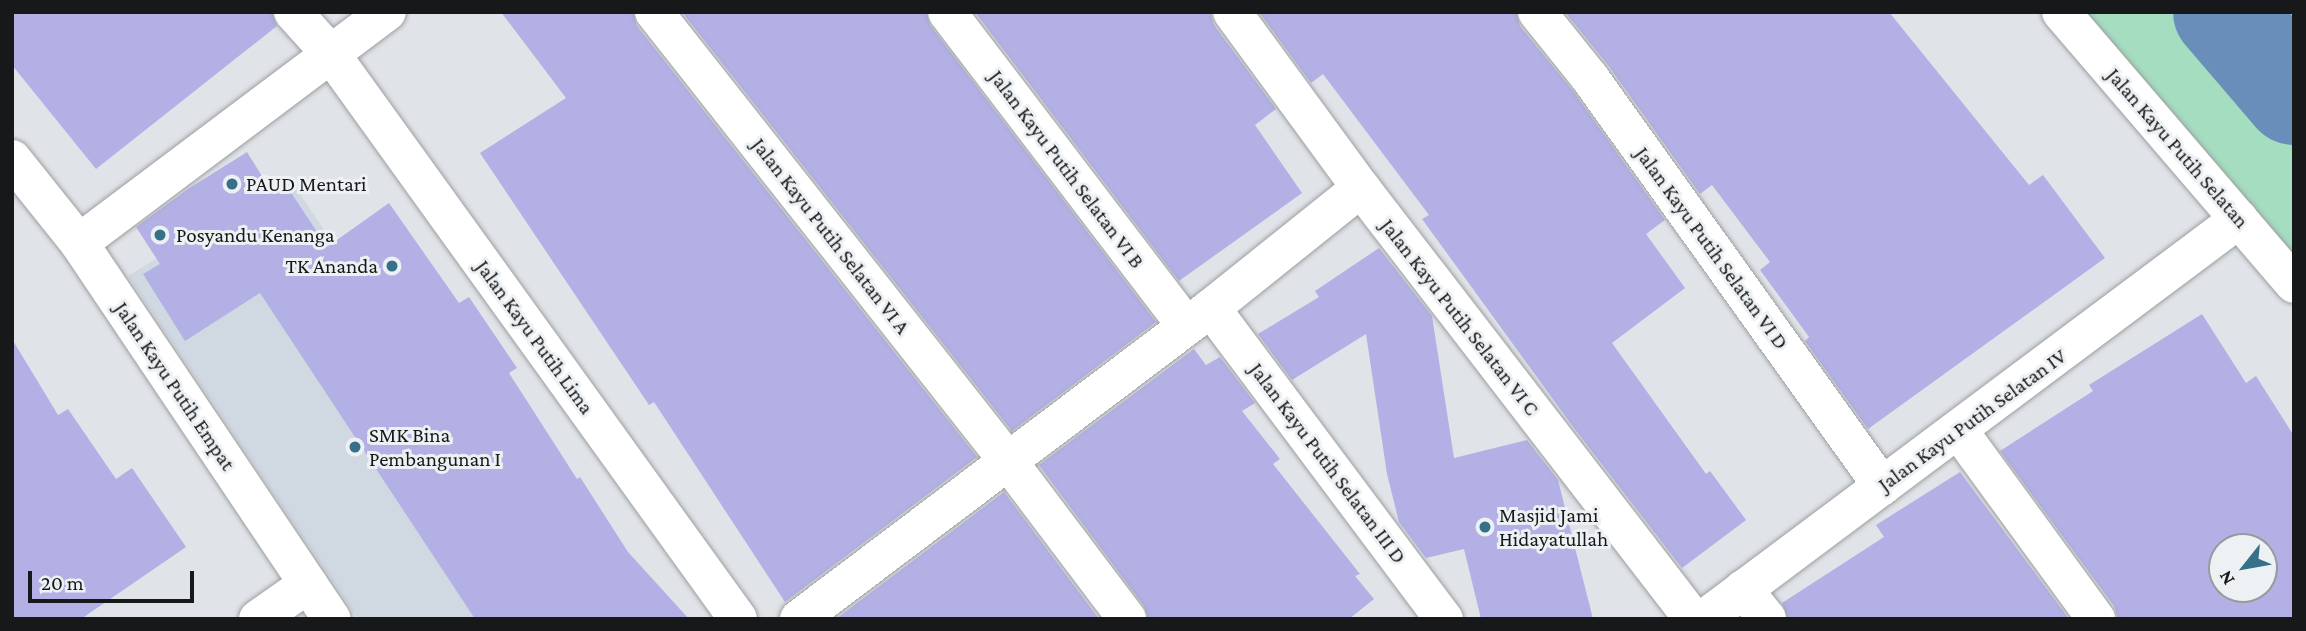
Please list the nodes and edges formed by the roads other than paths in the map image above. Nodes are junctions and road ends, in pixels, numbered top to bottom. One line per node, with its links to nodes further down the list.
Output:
1 (293, 12): 8 (street, Jalan Kayu Putih Lima)
2 (387, 12): 8 (street)
3 (654, 12): 16 (street, Jalan Kayu Putih Selatan VI A)
4 (947, 12): 14 (street, Jalan Kayu Putih Selatan VI B)
5 (1232, 12): 10 (street, Jalan Kayu Putih Selatan VI C)
6 (1537, 12): 17 (street, Jalan Kayu Putih Selatan VI D)
7 (2061, 12): 11 (street, Jalan Kayu Putih Selatan)
8 (331, 54): 12 (street); 22 (street, Jalan Kayu Putih Lima)
9 (12, 159): 12 (street, Jalan Kayu Putih Empat)
10 (1361, 188): 14 (street); 26 (street, Jalan Kayu Putih Selatan VI C)
11 (2239, 219): 13 (street, Jalan Kayu Putih Selatan); 15 (street, Jalan Kayu Putih Selatan IV)
12 (79, 243): 18 (street, Jalan Kayu Putih Empat)
13 (2294, 284)
14 (1198, 316): 16 (street); 25 (street, Jalan Kayu Putih Selatan III D)
15 (1959, 431): 17 (street, Jalan Kayu Putih Selatan IV); 29 (street)
16 (1007, 461): 23 (street); 24 (street, Jalan Kayu Putih Selatan VI A)
17 (1882, 486): 19 (street, Jalan Kayu Putih Selatan IV)
18 (308, 584): 20 (street); 21 (street, Jalan Kayu Putih Empat)
19 (1744, 589): 27 (street, Jalan Kayu Putih Selatan IV); 28 (street)
20 (258, 619)
21 (332, 619)
22 (738, 619)
23 (799, 619)
24 (1127, 619)
25 (1444, 619)
26 (1693, 619)
27 (1704, 619)
28 (1767, 619)
29 (2096, 619)

